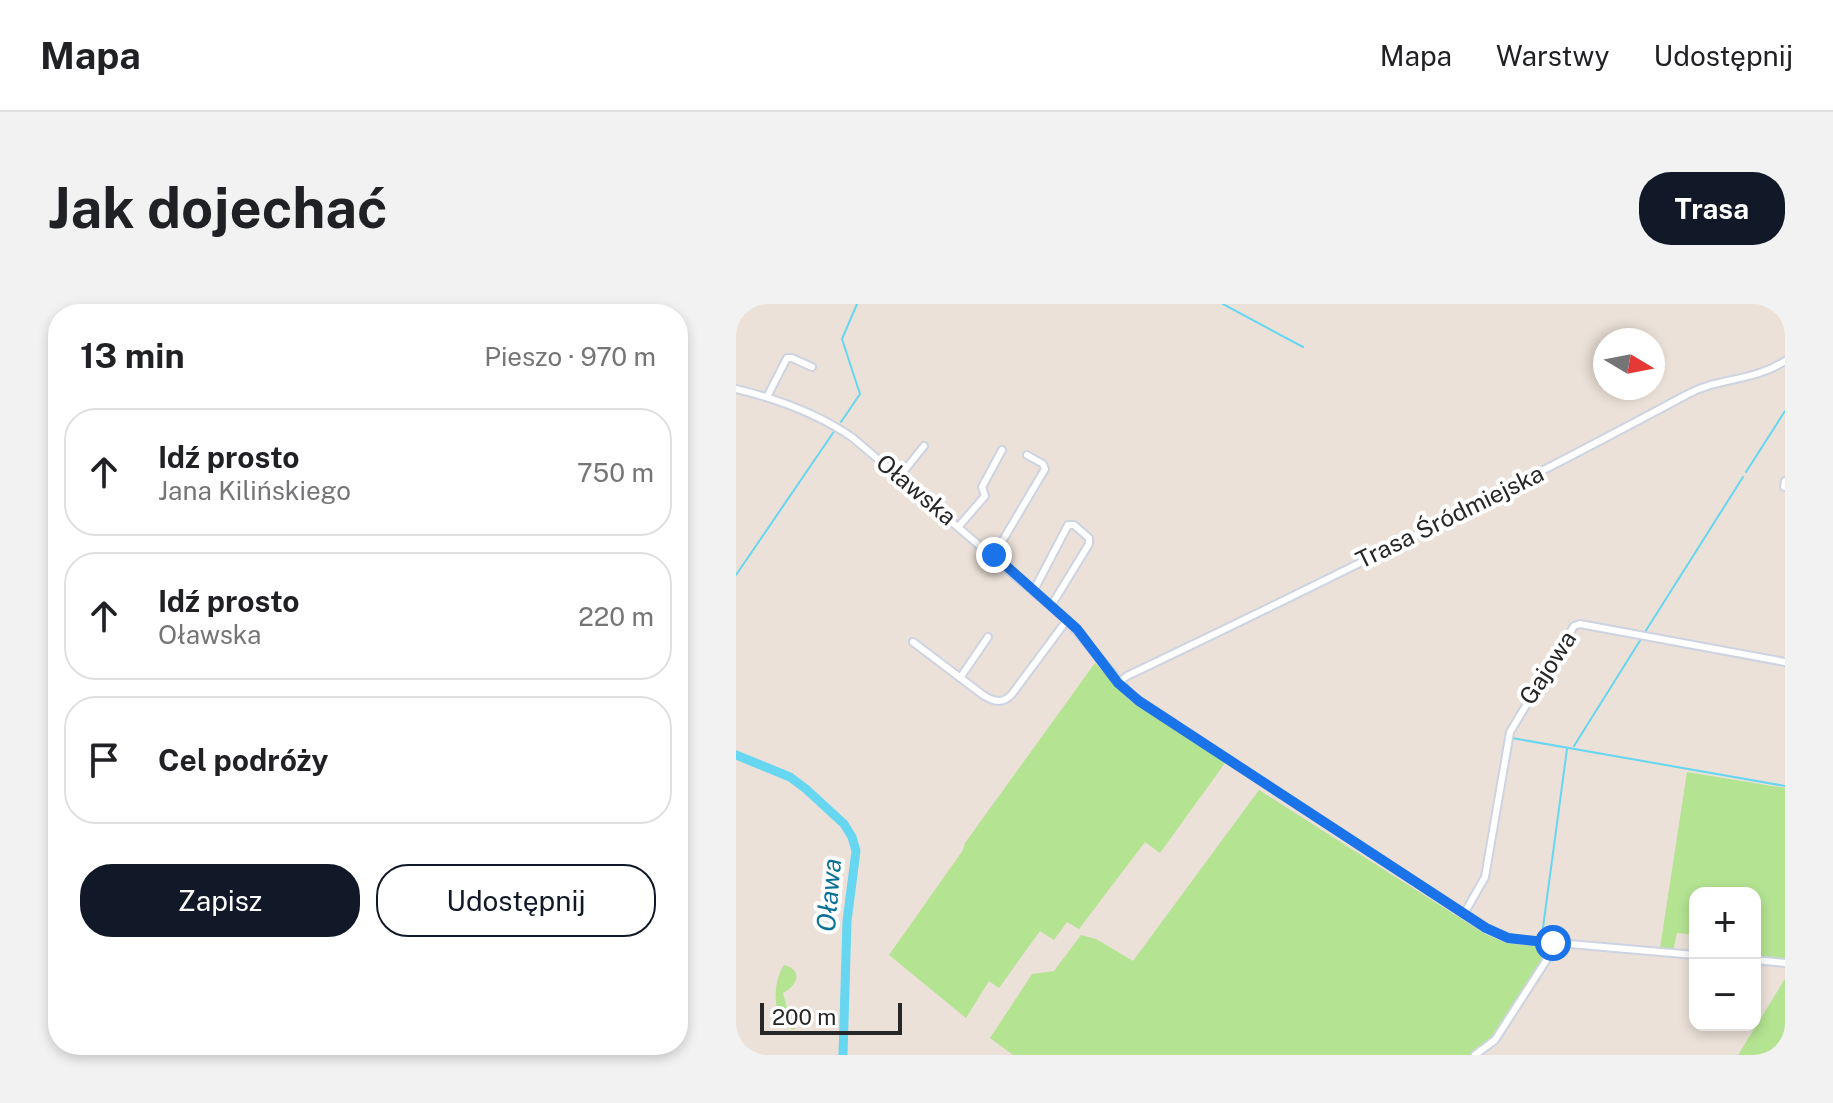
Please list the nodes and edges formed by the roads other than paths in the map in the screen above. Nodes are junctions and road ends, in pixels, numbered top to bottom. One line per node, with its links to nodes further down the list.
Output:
1 (1785, 361): 18 (street, Trasa Śródmiejska)
2 (812, 367): 4 (street)
3 (736, 389): 4 (street, Oławska)
4 (767, 397): 8 (street, Oławska)
5 (924, 446): 8 (street)
6 (1002, 450): 9 (street)
7 (1027, 455): 10 (street)
8 (900, 476): 9 (street, Oławska)
9 (959, 526): 10 (street, Oławska)
10 (994, 555): 11 (street, Oławska)
11 (1034, 590): 12 (street, Oławska); 12 (street)
12 (1051, 606): 13 (street, Oławska)
13 (1067, 620): 17 (street); 18 (street, Oławska)
14 (988, 637): 17 (street)
15 (913, 642): 17 (street)
16 (1785, 662): 19 (street, Gajowa)
17 (960, 678)
18 (1118, 683): 19 (street, Oławska)
19 (1464, 914): 20 (street, Oławska)
20 (1553, 943): 21 (street, Oławska); 24 (street)
21 (1689, 954)
22 (1761, 961): 23 (street)
23 (1785, 963)
24 (1475, 1055)

